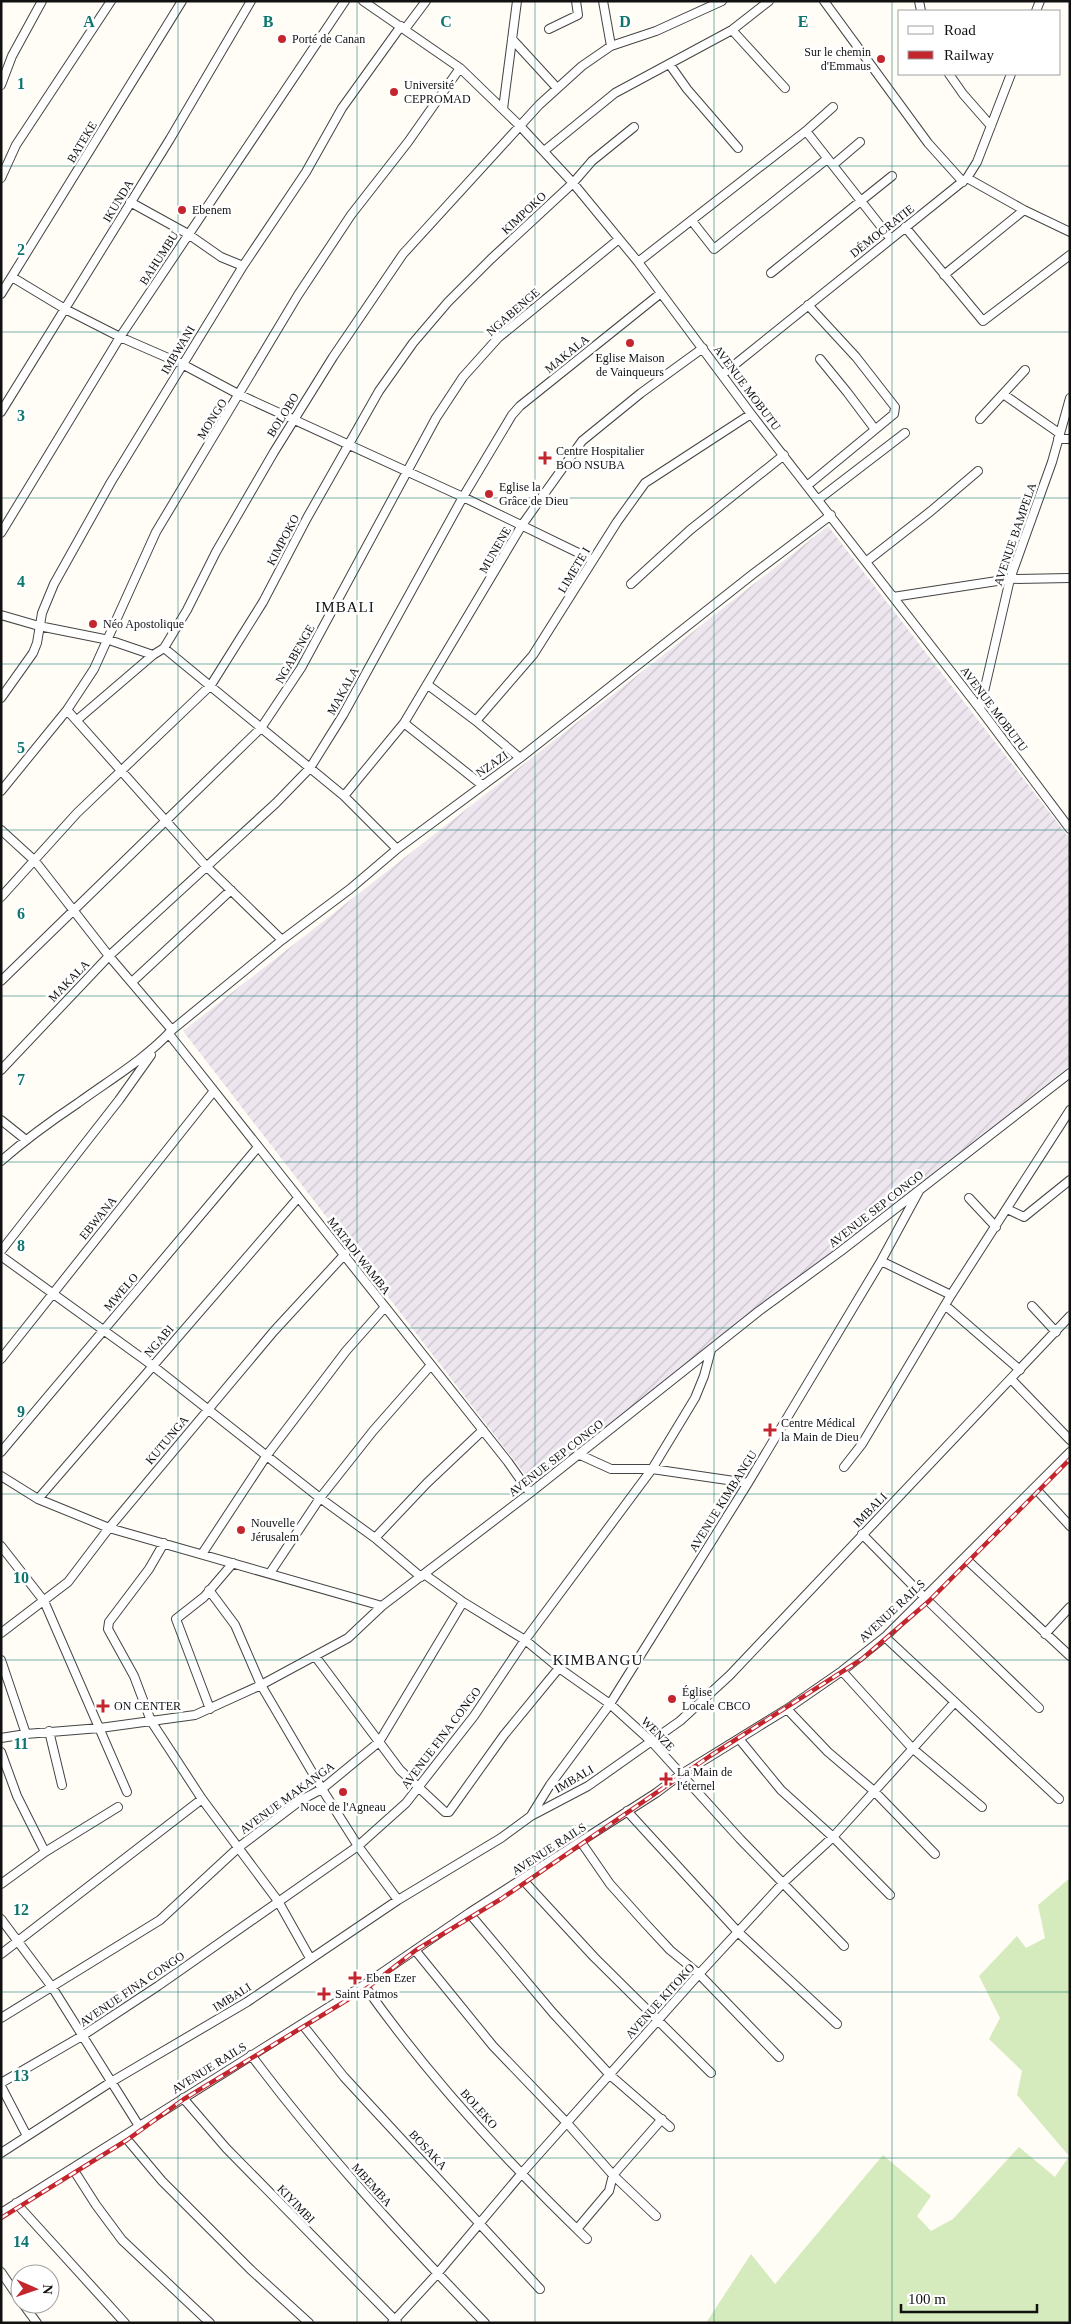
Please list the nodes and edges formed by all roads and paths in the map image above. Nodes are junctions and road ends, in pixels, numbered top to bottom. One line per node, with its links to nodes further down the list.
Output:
1 (42, 1): 23 (street)
2 (111, 1): 37 (street)
3 (182, 1): 54 (street, BATEKE)
4 (251, 1): 41 (street, IKUNDA)
5 (345, 1): 46 (street, BAHUMBU)
6 (363, 1): 14 (street, AVENUE MOBUTU)
7 (426, 1): 14 (street, IMBWANI)
8 (517, 1): 17 (street)
9 (576, 1): 15 (street)
10 (602, 1): 18 (street)
11 (722, 1): 18 (street, BOLOBO)
12 (769, 1): 16 (street)
13 (824, 1): 38 (street)
14 (403, 27): 20 (street, AVENUE MOBUTU); 51 (street, IMBWANI)
15 (549, 29)
16 (732, 30): 19 (street); 25 (street)
17 (512, 39): 24 (street); 27 (street)
18 (611, 46): 24 (street, BOLOBO)
19 (670, 65): 33 (street); 34 (street)
20 (460, 68): 27 (street, AVENUE MOBUTU); 65 (street, MONGO)
21 (950, 75): 28 (street)
22 (1011, 75): 28 (street, DÉMOCRATIE)
23 (1, 85)
24 (557, 88): 29 (street, BOLOBO)
25 (785, 88)
26 (833, 107): 31 (street)
27 (503, 109): 29 (street, AVENUE MOBUTU)
28 (991, 126): 38 (street, DÉMOCRATIE)
29 (521, 127): 34 (street, AVENUE MOBUTU); 70 (street, BOLOBO)
30 (634, 127): 39 (street, KIMPOKO)
31 (806, 131): 35 (street); 43 (street)
32 (860, 142): 35 (street)
33 (738, 148)
34 (544, 150): 39 (street, AVENUE MOBUTU)
35 (830, 162): 40 (street); 43 (street)
36 (892, 176): 40 (street)
37 (1, 178)
38 (965, 180): 42 (street); 44 (street, DÉMOCRATIE)
39 (573, 183): 47 (street, AVENUE MOBUTU); 76 (street, KIMPOKO)
40 (861, 200): 48 (street); 52 (street)
41 (130, 202): 46 (street); 58 (street, IKUNDA)
42 (1024, 210): 45 (street); 53 (street)
43 (692, 221): 50 (street)
44 (905, 227): 48 (street, DÉMOCRATIE); 53 (street)
45 (1070, 232)
46 (188, 234): 51 (street); 59 (street, BAHUMBU)
47 (620, 238): 50 (street, AVENUE MOBUTU); 78 (street, NGABENGE)
48 (890, 238): 57 (street, DÉMOCRATIE)
49 (1070, 255): 53 (street)
50 (638, 262): 55 (street, AVENUE MOBUTU)
51 (243, 266): 62 (street, IMBWANI)
52 (771, 273)
53 (944, 276)
54 (12, 277): 56 (street, BATEKE); 58 (street)
55 (660, 293): 60 (street, AVENUE MOBUTU); 81 (street, MAKALA)
56 (1, 294)
57 (808, 305): 64 (street, DÉMOCRATIE); 72 (street)
58 (64, 308): 59 (street); 68 (street, IKUNDA)
59 (120, 337): 62 (street); 85 (street, BAHUMBU)
60 (703, 348): 64 (street, AVENUE MOBUTU); 84 (street, MUNENE)
61 (820, 359): 72 (street)
62 (182, 364): 65 (street); 93 (street, IMBWANI)
63 (1025, 370): 66 (street)
64 (723, 374): 69 (street, AVENUE MOBUTU)
65 (240, 394): 70 (street); 94 (street, MONGO)
66 (1003, 394): 71 (street); 74 (street)
67 (1070, 398): 74 (street, AVENUE BAMPELA)
68 (1, 412)
69 (752, 414): 77 (street, AVENUE MOBUTU); 86 (street, LIMETE I)
70 (295, 418): 76 (street); 95 (street, BOLOBO)
71 (980, 419)
72 (874, 428): 80 (street)
73 (906, 433): 82 (street)
74 (1059, 436): 75 (street); 88 (street, AVENUE BAMPELA)
75 (1070, 439)
76 (350, 444): 78 (street); 98 (street, KIMPOKO)
77 (784, 455): 80 (street, AVENUE MOBUTU); 90 (street)
78 (408, 472): 81 (street); 105 (street, NGABENGE)
79 (978, 472): 87 (street)
80 (808, 485): 82 (street, AVENUE MOBUTU)
81 (463, 497): 84 (street); 107 (street, MAKALA)
82 (819, 499): 83 (street, AVENUE MOBUTU)
83 (831, 515): 87 (street, AVENUE MOBUTU); 106 (street, NZAZI)
84 (522, 525): 86 (street); 97 (street, MUNENE)
85 (1, 532)
86 (593, 560): 103 (street, LIMETE I)
87 (866, 561): 91 (street, AVENUE MOBUTU)
88 (1010, 578): 89 (street); 91 (street); 100 (street, AVENUE BAMPELA)
89 (1070, 578)
90 (631, 584)
91 (893, 597): 100 (street, AVENUE MOBUTU)
92 (1, 615): 93 (street)
93 (39, 626): 94 (street); 99 (street, IMBWANI)
94 (109, 640): 96 (street); 101 (street, MONGO)
95 (164, 648): 96 (street, BOLOBO); 98 (street)
96 (153, 655): 102 (street, BOLOBO)
97 (428, 684): 103 (street); 104 (street, MUNENE)
98 (211, 685): 105 (street); 108 (street, KIMPOKO)
99 (1, 698)
100 (980, 708): 113 (street, AVENUE MOBUTU)
101 (67, 710): 102 (street); 110 (street, MONGO)
102 (77, 720): 108 (street)
103 (476, 720): 106 (street)
104 (404, 722): 109 (street); 111 (street, MUNENE)
105 (261, 728): 107 (street); 114 (street, NGABENGE)
106 (520, 758): 109 (street, NZAZI)
107 (310, 768): 111 (street); 119 (street, MAKALA)
108 (121, 771): 114 (street); 118 (street, KIMPOKO)
109 (482, 785): 117 (street, NZAZI)
110 (1, 791)
111 (344, 796): 117 (street)
112 (1070, 813): 113 (street)
113 (1061, 818): 115 (street, AVENUE MOBUTU)
114 (164, 820): 119 (street); 122 (street, NGABENGE)
115 (1070, 829)
116 (1, 830): 118 (street, MATADI WAMBA)
117 (397, 849): 123 (street, NZAZI)
118 (35, 862): 121 (street, KIMPOKO); 122 (street, MATADI WAMBA)
119 (206, 866): 120 (street); 124 (street, MAKALA)
120 (231, 890): 123 (street); 126 (street)
121 (1, 897)
122 (73, 910): 124 (street, MATADI WAMBA); 125 (street, NGABENGE)
123 (282, 940): 127 (street, NZAZI)
124 (109, 956): 126 (street, MATADI WAMBA); 129 (street, MAKALA)
125 (1, 981)
126 (132, 982): 127 (street, MATADI WAMBA)
127 (171, 1032): 128 (street, NZAZI); 131 (street, MATADI WAMBA)
128 (156, 1047): 134 (street); 143 (street)
129 (1, 1070)
130 (1070, 1073): 138 (street, AVENUE SEP CONGO)
131 (213, 1092): 135 (street, MATADI WAMBA); 147 (street, EBWANA)
132 (1070, 1110): 141 (street)
133 (1, 1120): 134 (street)
134 (26, 1140): 136 (street)
135 (258, 1147): 139 (street, MATADI WAMBA); 153 (street, MWELO)
136 (1, 1161)
137 (1070, 1180): 141 (street)
138 (919, 1190): 146 (street, AVENUE KIMBANGU); 155 (street, AVENUE SEP CONGO)
139 (298, 1198): 144 (street, MATADI WAMBA); 158 (street, NGABI)
140 (970, 1198): 142 (street)
141 (1007, 1209): 142 (street)
142 (996, 1227): 148 (street)
143 (1, 1251)
144 (345, 1254): 151 (street, MATADI WAMBA); 161 (street, KUTUNGA)
145 (1, 1256): 147 (street, WENZE)
146 (881, 1261): 148 (street); 171 (street, AVENUE KIMBANGU)
147 (52, 1293): 153 (street, WENZE); 156 (street, EBWANA)
148 (951, 1296): 149 (street)
149 (946, 1306): 159 (street); 168 (street)
150 (1032, 1306): 154 (street)
151 (385, 1307): 157 (street, MATADI WAMBA); 167 (street)
152 (1070, 1316): 154 (street, IMBALI)
153 (102, 1331): 158 (street, WENZE); 164 (street, MWELO)
154 (1056, 1332): 159 (street, IMBALI)
155 (711, 1350): 166 (street, AVENUE SEP CONGO); 169 (street, AVENUE FINA CONGO)
156 (1, 1359)
157 (430, 1365): 162 (street, MATADI WAMBA); 174 (street)
158 (152, 1366): 161 (street, WENZE); 175 (street, NGABI)
159 (1020, 1370): 160 (street, IMBALI)
160 (1012, 1380): 163 (street); 178 (street, IMBALI)
161 (208, 1409): 167 (street, WENZE); 177 (street, KUTUNGA)
162 (483, 1430): 173 (street, MATADI WAMBA); 179 (street)
163 (1070, 1440)
164 (1, 1452)
165 (1070, 1452): 172 (street, AVENUE RAILS)
166 (578, 1454): 169 (street); 173 (street, AVENUE SEP CONGO)
167 (267, 1455): 174 (street, WENZE); 182 (street)
168 (844, 1467)
169 (652, 1469): 171 (street); 196 (street, AVENUE FINA CONGO)
170 (1, 1476): 175 (street)
171 (748, 1483): 204 (street, AVENUE KIMBANGU)
172 (1035, 1488): 176 (street); 183 (street, AVENUE RAILS)
173 (530, 1493): 186 (street, AVENUE SEP CONGO)
174 (320, 1498): 179 (street, WENZE); 185 (street)
175 (38, 1499): 177 (street)
176 (1070, 1526)
177 (109, 1528): 180 (street); 189 (street, KUTUNGA)
178 (862, 1534): 188 (street); 215 (street, IMBALI)
179 (375, 1538): 186 (street, WENZE)
180 (164, 1543): 182 (street); 208 (street)
181 (1, 1546): 189 (street)
182 (202, 1554): 184 (street)
183 (965, 1558): 188 (street, AVENUE RAILS); 194 (street)
184 (233, 1563): 185 (street); 187 (street)
185 (270, 1573): 191 (street)
186 (423, 1575): 190 (street, WENZE); 191 (street, AVENUE SEP CONGO)
187 (209, 1590): 202 (street); 206 (street)
188 (924, 1597): 195 (street, AVENUE RAILS); 205 (street)
189 (44, 1601): 193 (street, KUTUNGA); 209 (street)
190 (463, 1602): 196 (street, WENZE); 214 (street, AVENUE MAKANGA)
191 (382, 1606): 197 (street, AVENUE SEP CONGO)
192 (1070, 1607): 194 (street)
193 (2, 1632)
194 (1046, 1634): 198 (street)
195 (885, 1637): 201 (street, AVENUE RAILS); 203 (street)
196 (525, 1640): 200 (street, WENZE); 220 (street, AVENUE FINA CONGO)
197 (315, 1656): 202 (street, AVENUE SEP CONGO); 214 (street)
198 (1070, 1656)
199 (1, 1660): 211 (street)
200 (558, 1668): 204 (street, WENZE); 220 (street)
201 (842, 1671): 207 (street, AVENUE RAILS); 216 (street)
202 (261, 1685): 206 (street, AVENUE SEP CONGO); 221 (street)
203 (954, 1703): 216 (street, AVENUE KITOKO); 225 (street)
204 (610, 1704): 215 (street, WENZE); 229 (street, AVENUE KIMBANGU)
205 (1039, 1708)
206 (210, 1709): 208 (street, AVENUE SEP CONGO)
207 (787, 1709): 213 (street, AVENUE RAILS); 222 (street)
208 (151, 1721): 209 (street, AVENUE SEP CONGO); 224 (street)
209 (100, 1728): 210 (street, AVENUE SEP CONGO); 223 (street)
210 (50, 1731): 211 (street, AVENUE SEP CONGO); 219 (street)
211 (26, 1734): 212 (street, AVENUE SEP CONGO)
212 (1, 1738)
213 (740, 1740): 218 (street, AVENUE RAILS); 230 (street)
214 (378, 1742): 220 (street); 221 (street, AVENUE MAKANGA)
215 (652, 1742): 218 (street, WENZE); 229 (street, IMBALI)
216 (912, 1748): 222 (street, AVENUE KITOKO); 227 (street)
217 (1, 1752): 234 (street)
218 (680, 1775): 228 (street, AVENUE RAILS); 237 (street, WENZE)
219 (62, 1785)
220 (419, 1788): 232 (street, AVENUE FINA CONGO)
221 (322, 1789): 232 (street); 233 (street, AVENUE MAKANGA)
222 (874, 1791): 230 (street, AVENUE KITOKO); 235 (street)
223 (127, 1792)
224 (202, 1799): 233 (street); 245 (street)
225 (1059, 1799)
226 (118, 1807): 234 (street)
227 (982, 1807)
228 (627, 1811): 231 (street, AVENUE RAILS); 244 (street)
229 (531, 1816): 240 (street, IMBALI)
230 (833, 1837): 237 (street, AVENUE KITOKO); 239 (street)
231 (581, 1842): 236 (street, AVENUE RAILS); 250 (street)
232 (358, 1846): 240 (street); 241 (street, AVENUE FINA CONGO)
233 (239, 1847): 241 (street); 252 (street, AVENUE MAKANGA)
234 (45, 1852): 238 (street)
235 (935, 1854)
236 (522, 1880): 242 (street, AVENUE RAILS); 254 (street)
237 (783, 1883): 244 (street, AVENUE KITOKO); 246 (street, WENZE)
238 (1, 1884)
239 (890, 1894)
240 (398, 1900): 249 (street, IMBALI)
241 (278, 1901): 249 (street); 257 (street, AVENUE FINA CONGO)
242 (469, 1913): 247 (street, AVENUE RAILS); 261 (street)
243 (1, 1919): 245 (street)
244 (738, 1932): 250 (street, AVENUE KITOKO); 256 (street)
245 (17, 1940): 248 (street); 252 (street)
246 (844, 1946)
247 (415, 1950): 251 (street, AVENUE RAILS); 266 (street)
248 (1, 1954)
249 (310, 1958): 262 (street, IMBALI)
250 (699, 1974): 254 (street, AVENUE KITOKO); 259 (street)
251 (364, 1984): 255 (street, AVENUE RAILS); 273 (street, BOLEKO)
252 (52, 1987): 253 (street, AVENUE MAKANGA); 257 (street)
253 (1, 2018)
254 (658, 2020): 260 (street); 261 (street, AVENUE KITOKO)
255 (302, 2024): 258 (street, AVENUE RAILS); 278 (street, BOSAKA)
256 (837, 2024)
257 (82, 2036): 262 (street); 263 (street, AVENUE FINA CONGO)
258 (251, 2055): 264 (street, AVENUE RAILS); 282 (street, MBEMBA)
259 (779, 2057)
260 (711, 2072)
261 (610, 2075): 265 (street); 266 (street, AVENUE KITOKO)
262 (111, 2082): 267 (street); 269 (street, IMBALI)
263 (1, 2085): 269 (street)
264 (183, 2098): 267 (street, AVENUE RAILS); 285 (street, KIYIMBI)
265 (662, 2119): 268 (street); 274 (street)
266 (567, 2123): 273 (street, AVENUE KITOKO); 274 (street)
267 (138, 2126): 270 (street, AVENUE RAILS)
268 (670, 2128)
269 (27, 2136): 271 (street, IMBALI)
270 (125, 2137): 272 (street, AVENUE RAILS); 288 (street)
271 (1, 2153)
272 (73, 2168): 275 (street, AVENUE RAILS); 287 (street)
273 (522, 2173): 278 (street, AVENUE KITOKO); 279 (street, BOLEKO)
274 (613, 2175): 277 (street); 279 (street)
275 (16, 2203): 276 (street, AVENUE RAILS); 286 (street)
276 (1, 2213)
277 (656, 2216)
278 (480, 2223): 282 (street, AVENUE KITOKO); 284 (street, BOSAKA)
279 (577, 2229): 280 (street, BOLEKO)
280 (587, 2239)
281 (1, 2272): 283 (street)
282 (437, 2274): 285 (street, AVENUE KITOKO); 289 (street, MBEMBA)
283 (10, 2285)
284 (540, 2288)
285 (394, 2322)
286 (124, 2323)
287 (210, 2323)
288 (308, 2323)
289 (484, 2323)

